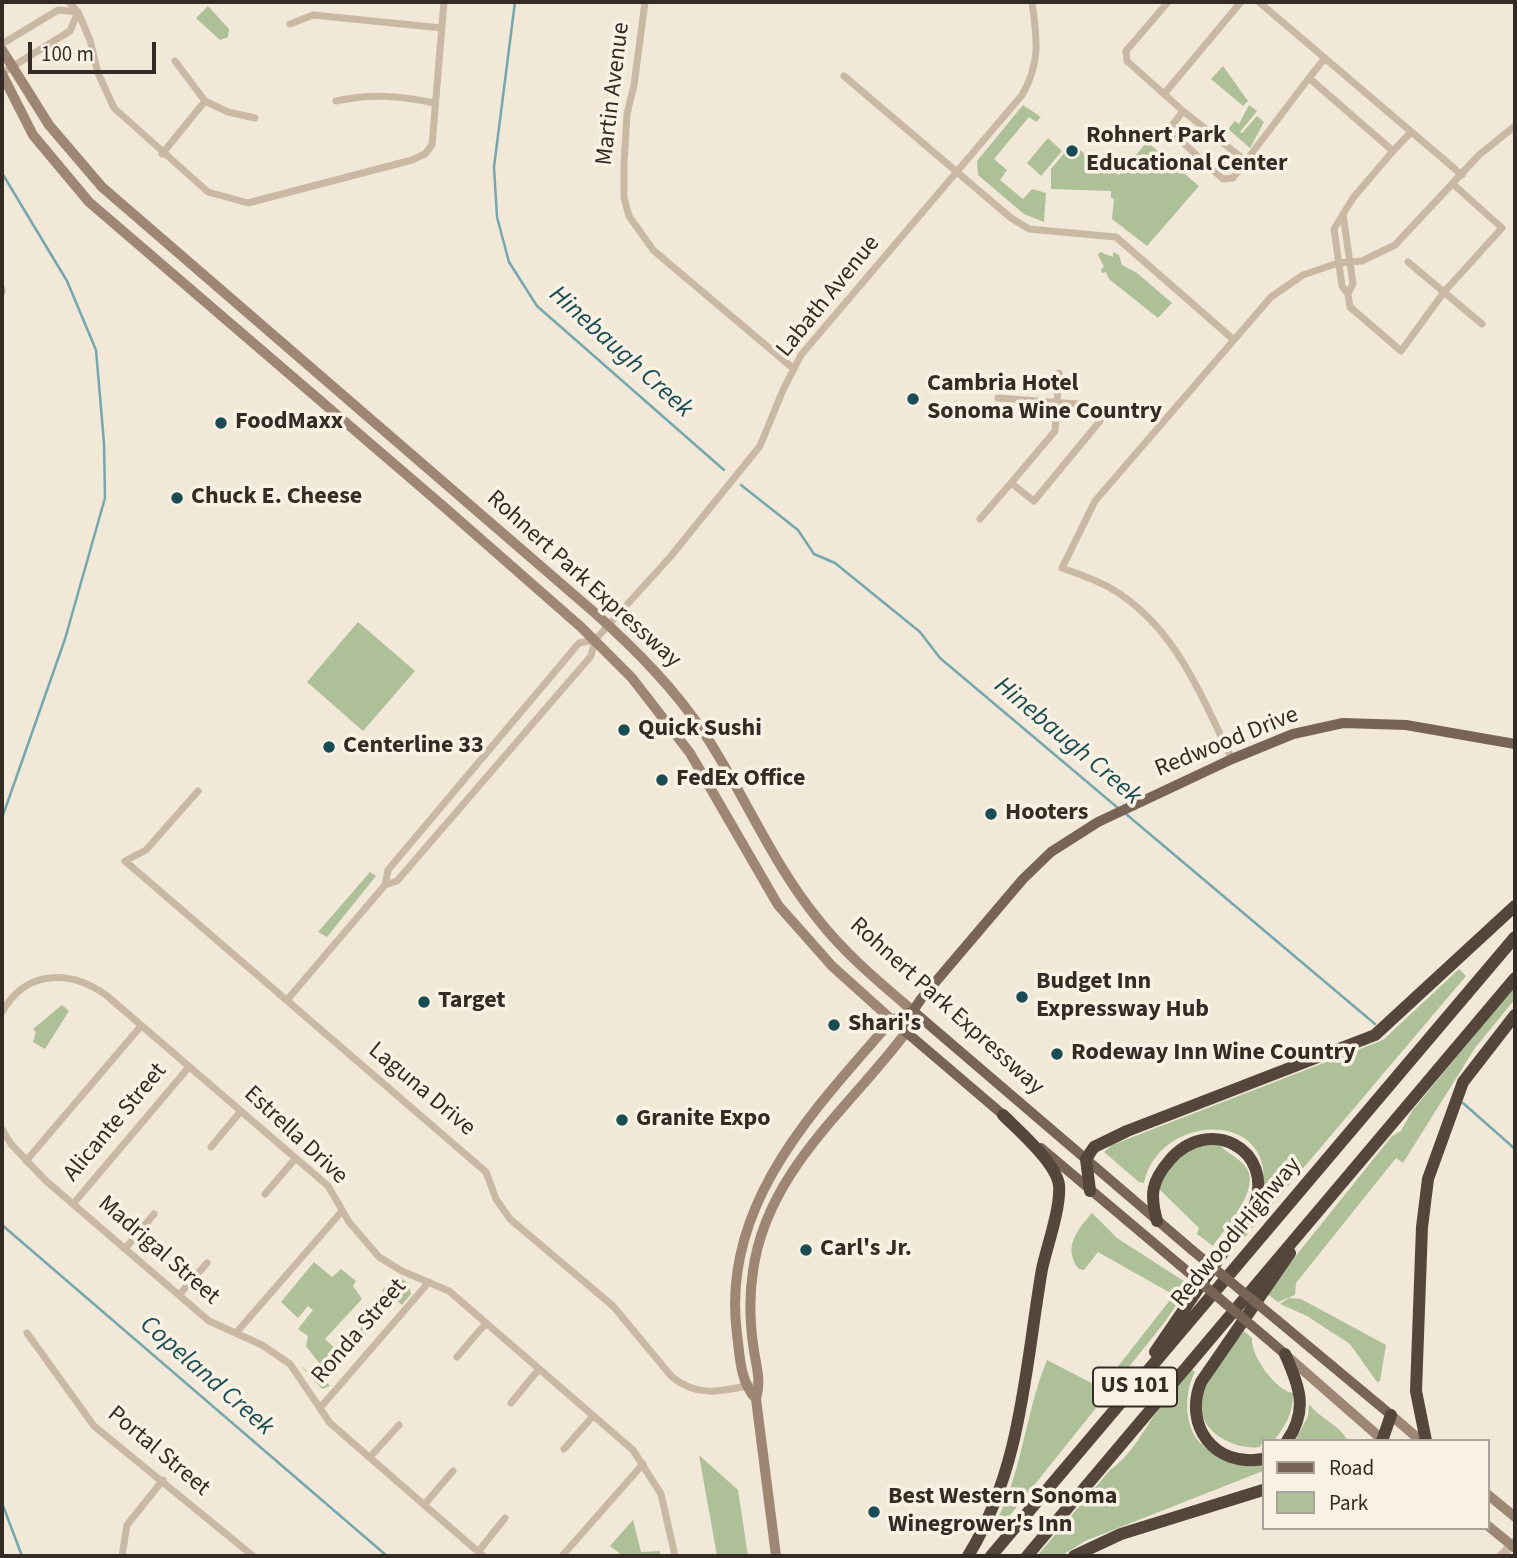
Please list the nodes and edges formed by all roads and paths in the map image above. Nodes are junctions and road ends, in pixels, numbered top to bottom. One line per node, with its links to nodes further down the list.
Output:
1 (69, 2): 8 (street)
2 (444, 2): 10 (street)
3 (645, 2): 43 (street, Martin Avenue)
4 (1032, 2): 30 (street, Labath Avenue)
5 (1168, 2): 19 (street)
6 (1241, 2): 19 (street)
7 (1259, 2): 13 (street)
8 (78, 12): 11 (street); 15 (street); 28 (street)
9 (289, 24): 10 (street)
10 (443, 28): 22 (street)
11 (2, 44)
12 (2, 50): 15 (main road, Rohnert Park Expressway)
13 (1325, 58): 18 (street); 26 (street)
14 (175, 61): 20 (street)
15 (12, 66): 16 (street); 39 (main road, Rohnert Park Expressway)
16 (2, 73): 40 (main road, Rohnert Park Expressway)
17 (844, 76): 30 (street)
18 (1309, 78): 27 (street); 29 (street)
19 (1164, 94): 23 (street)
20 (205, 101): 24 (street); 28 (street)
21 (336, 101): 22 (street)
22 (435, 103): 28 (street)
23 (1183, 111): 29 (street); 29 (street)
24 (255, 118)
25 (1515, 126): 31 (street)
26 (1411, 132): 27 (street); 31 (street)
27 (1393, 150): 33 (street)
28 (162, 153)
29 (1247, 162)
30 (957, 171): 42 (street); 43 (street, Labath Avenue)
31 (1462, 175): 32 (street)
32 (1453, 184): 34 (street); 37 (street)
33 (1343, 214): 34 (street); 36 (street)
34 (1350, 262): 36 (street); 38 (street)
35 (1408, 262): 37 (street)
36 (1338, 263): 38 (street); 42 (street)
37 (1444, 292): 38 (street); 41 (street)
38 (1348, 294)
39 (239, 307): 40 (main road); 45 (main road, Rohnert Park Expressway)
40 (226, 322): 46 (main road, Rohnert Park Expressway)
41 (1482, 324)
42 (1234, 340): 54 (street)
43 (793, 369): 51 (street, Labath Avenue)
44 (1059, 373): 48 (street)
45 (325, 380): 46 (main road); 51 (main road, Rohnert Park Expressway)
46 (312, 393): 52 (main road, Rohnert Park Expressway)
47 (998, 398): 48 (street)
48 (1058, 402): 49 (street); 49 (street)
49 (1011, 483): 50 (street)
50 (980, 519)
51 (609, 625): 52 (street, Labath Avenue); 56 (main road, Rohnert Park Expressway)
52 (595, 640): 57 (main road, Rohnert Park Expressway); 58 (street, Labath Avenue); 58 (street, Labath Avenue)
53 (1515, 744): 54 (main road, Redwood Drive)
54 (1232, 759): 63 (main road, Redwood Drive)
55 (198, 790): 62 (street, Laguna Drive)
56 (754, 822): 57 (main road); 63 (main road, Rohnert Park Expressway)
57 (736, 833): 66 (main road, Rohnert Park Expressway)
58 (385, 885): 62 (street, Labath Avenue)
59 (1515, 906): 75 (highway)
60 (1515, 937): 99 (highway, Redwood Highway / US 101)
61 (1515, 978): 77 (highway, Redwood Highway / US 101)
62 (287, 1000): 95 (street, Laguna Drive)
63 (913, 1011): 66 (main road, Redwood Drive); 68 (main road, Redwood Drive); 75 (main road, Rohnert Park Expressway)
64 (2, 1012): 67 (street, Estrella Drive)
65 (1515, 1015): 107 (highway)
66 (892, 1020): 68 (main road, Rohnert Park Expressway); 95 (main road, Redwood Drive)
67 (141, 1026): 69 (street, Estrella Drive); 76 (street)
68 (907, 1031): 71 (main road, Rohnert Park Expressway); 94 (main road, Redwood Drive)
69 (189, 1067): 70 (street, Estrella Drive); 80 (street, Alicante Street)
70 (241, 1111): 73 (street); 74 (street, Estrella Drive)
71 (1003, 1115): 78 (main road, Rohnert Park Expressway); 127 (highway)
72 (2, 1129): 76 (street, Madrigal Street)
73 (211, 1147)
74 (295, 1159): 79 (street); 81 (street, Estrella Drive)
75 (1086, 1159): 78 (highway); 83 (main road, Rohnert Park Expressway)
76 (26, 1161): 80 (street, Madrigal Street)
77 (1334, 1189): 110 (highway); 129 (highway, Redwood Highway / US 101)
78 (1090, 1191): 91 (main road, Rohnert Park Expressway, bridge)
79 (265, 1194)
80 (73, 1204): 84 (street, Madrigal Street)
81 (342, 1211): 86 (street, Estrella Drive); 90 (street)
82 (154, 1214): 84 (street)
83 (1157, 1221): 99 (highway); 100 (main road, Rohnert Park Expressway, bridge)
84 (125, 1249): 87 (street, Madrigal Street)
85 (207, 1263): 87 (street)
86 (429, 1282): 88 (street, Estrella Drive); 98 (street, Ronda Street)
87 (179, 1295): 90 (street, Madrigal Street)
88 (486, 1323): 92 (street); 93 (street, Estrella Drive)
89 (27, 1333): 113 (street, Portal Street)
90 (236, 1333): 98 (street, Madrigal Street)
91 (1284, 1354): 103 (highway); 104 (main road, Rohnert Park Expressway)
92 (457, 1357)
93 (539, 1369): 97 (street); 101 (street, Estrella Drive)
94 (761, 1383): 95 (street, Laguna Drive); 96 (main road, Redwood Drive)
95 (744, 1386): 96 (main road)
96 (757, 1399): 126 (main road, Redwood Drive)
97 (511, 1403)
98 (320, 1408): 109 (street, Madrigal Street)
99 (1112, 1413): 128 (highway, Redwood Highway / US 101)
100 (1391, 1415): 105 (highway); 106 (main road, Rohnert Park Expressway)
101 (593, 1416): 108 (street); 111 (street, Estrella Drive)
102 (399, 1426): 109 (street)
103 (1288, 1439)
104 (1382, 1439)
105 (1383, 1439)
106 (1418, 1439)
107 (1426, 1439)
108 (564, 1449)
109 (370, 1457): 116 (street, Madrigal Street)
110 (1262, 1459)
111 (643, 1464): 124 (street); 125 (street, Estrella Drive)
112 (453, 1471): 116 (street)
113 (163, 1480): 122 (street); 123 (street, Portal Street)
114 (1262, 1490): 130 (highway)
115 (1489, 1496): 117 (main road)
116 (424, 1505): 121 (street, Madrigal Street)
117 (1515, 1517)
118 (505, 1518): 121 (street)
119 (1489, 1526): 120 (main road)
120 (1514, 1545): 131 (street)
121 (480, 1554)
122 (122, 1556)
123 (253, 1556)
124 (562, 1556)
125 (675, 1556)
126 (776, 1556)
127 (968, 1556)
128 (991, 1556)
129 (1027, 1556)
130 (1074, 1556)
131 (1501, 1556)

